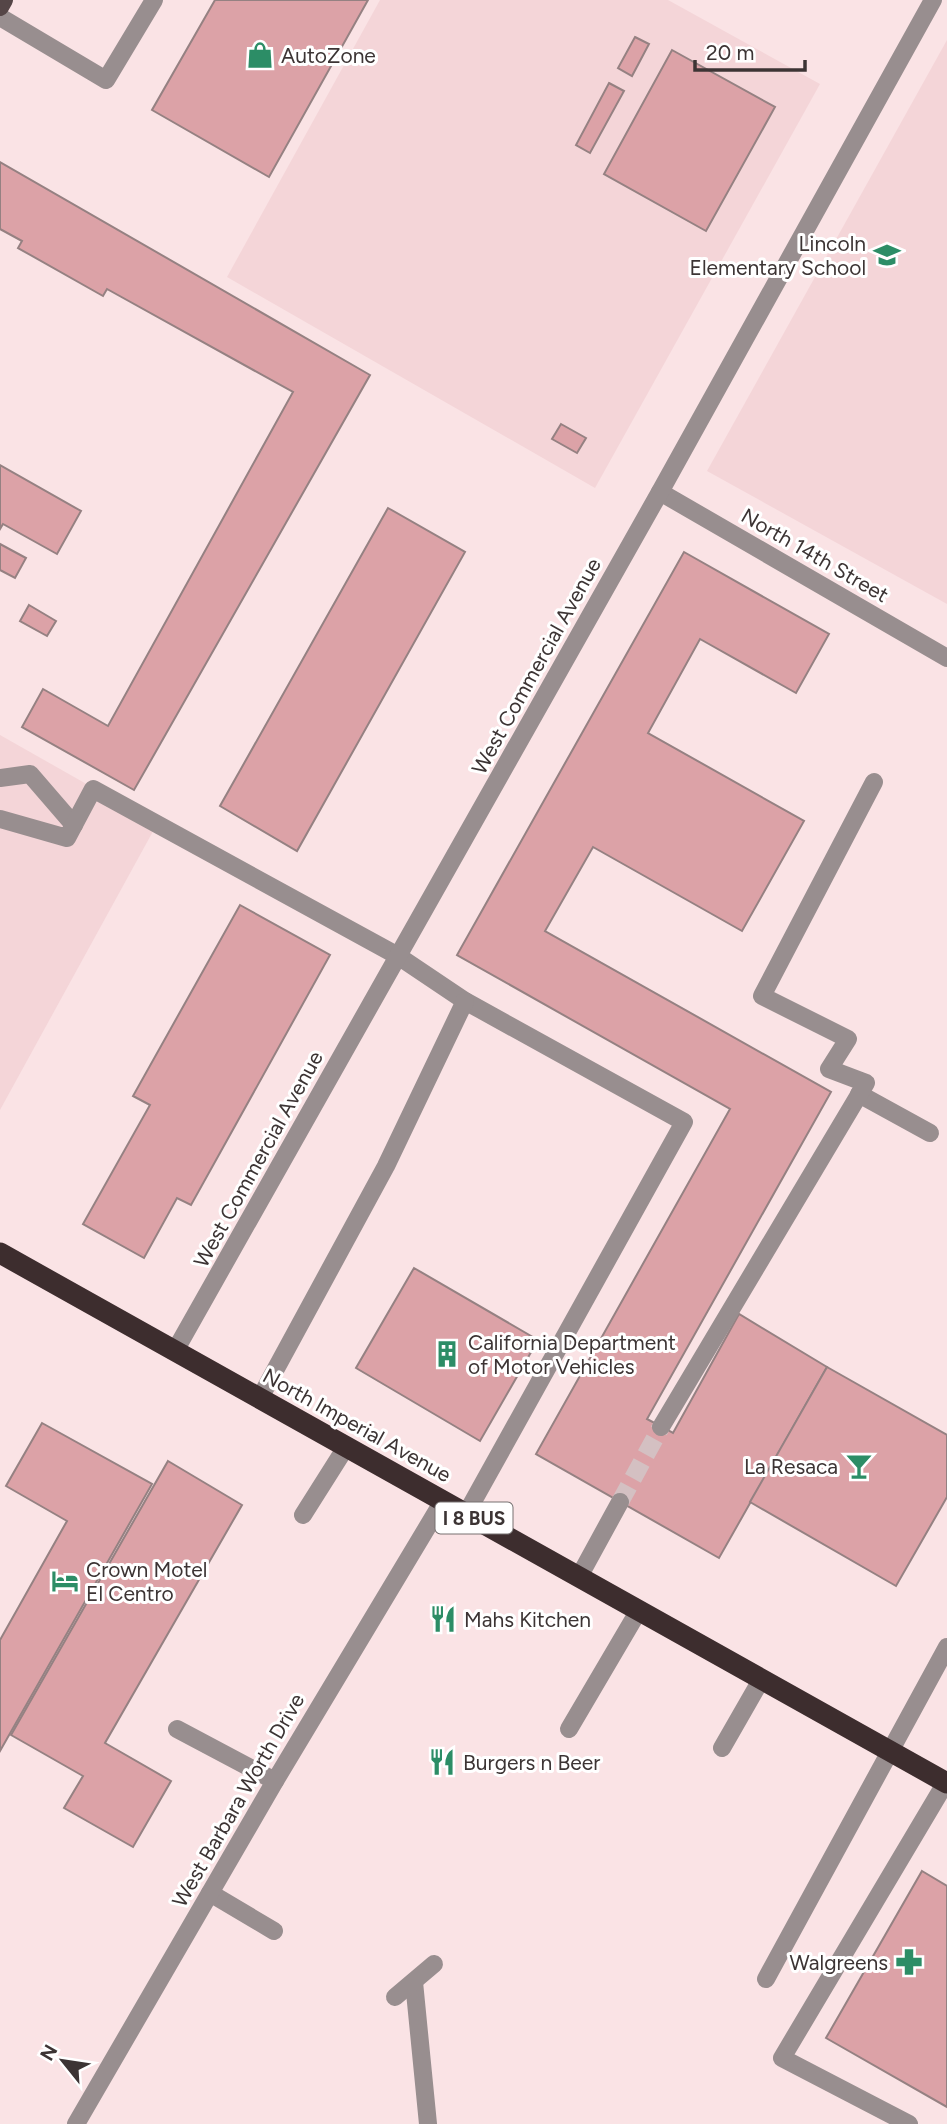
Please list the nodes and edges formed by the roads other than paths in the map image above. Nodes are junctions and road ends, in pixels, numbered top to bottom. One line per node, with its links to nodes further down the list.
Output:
1 (4, 0): 4 (main road)
2 (154, 0): 5 (street)
3 (933, 0): 6 (street, West Commercial Avenue)
4 (0, 7)
5 (0, 17)
6 (660, 492): 7 (street, North 14th Street); 12 (street, West Commercial Avenue)
7 (947, 657)
8 (0, 778): 11 (street)
9 (874, 782): 14 (street)
10 (0, 819): 11 (street)
11 (71, 831): 12 (street)
12 (398, 956): 13 (street); 17 (street, West Commercial Avenue)
13 (465, 1001): 18 (street); 23 (street)
14 (859, 1094): 15 (street); 19 (street)
15 (930, 1133)
16 (0, 1253): 17 (highway, North Imperial Avenue / I 8 BUS)
17 (175, 1351): 18 (highway, North Imperial Avenue / I 8 BUS)
18 (260, 1398): 20 (highway, North Imperial Avenue / I 8 BUS)
19 (661, 1427)
20 (346, 1447): 21 (highway, North Imperial Avenue / I 8 BUS); 24 (street)
21 (443, 1501): 23 (highway, North Imperial Avenue / I 8 BUS); 33 (street, West Barbara Worth Drive)
22 (620, 1502): 25 (street)
23 (466, 1514): 25 (highway, North Imperial Avenue / I 8 BUS)
24 (303, 1515)
25 (579, 1577): 26 (highway, North Imperial Avenue / I 8 BUS)
26 (639, 1611): 28 (highway, North Imperial Avenue / I 8 BUS); 30 (street)
27 (947, 1647): 32 (street)
28 (761, 1679): 31 (street); 32 (highway, North Imperial Avenue / I 8 BUS)
29 (177, 1729): 33 (street)
30 (569, 1729)
31 (722, 1748)
32 (889, 1751): 34 (highway, North Imperial Avenue / I 8 BUS); 38 (street)
33 (275, 1781): 35 (street, West Barbara Worth Drive)
34 (946, 1783): 43 (street)
35 (209, 1894): 36 (street); 41 (street, West Barbara Worth Drive)
36 (274, 1931)
37 (435, 1964): 39 (street)
38 (765, 1979)
39 (414, 1982): 40 (street); 42 (street)
40 (395, 1997)
41 (76, 2124)
42 (428, 2124)
43 (909, 2124)

